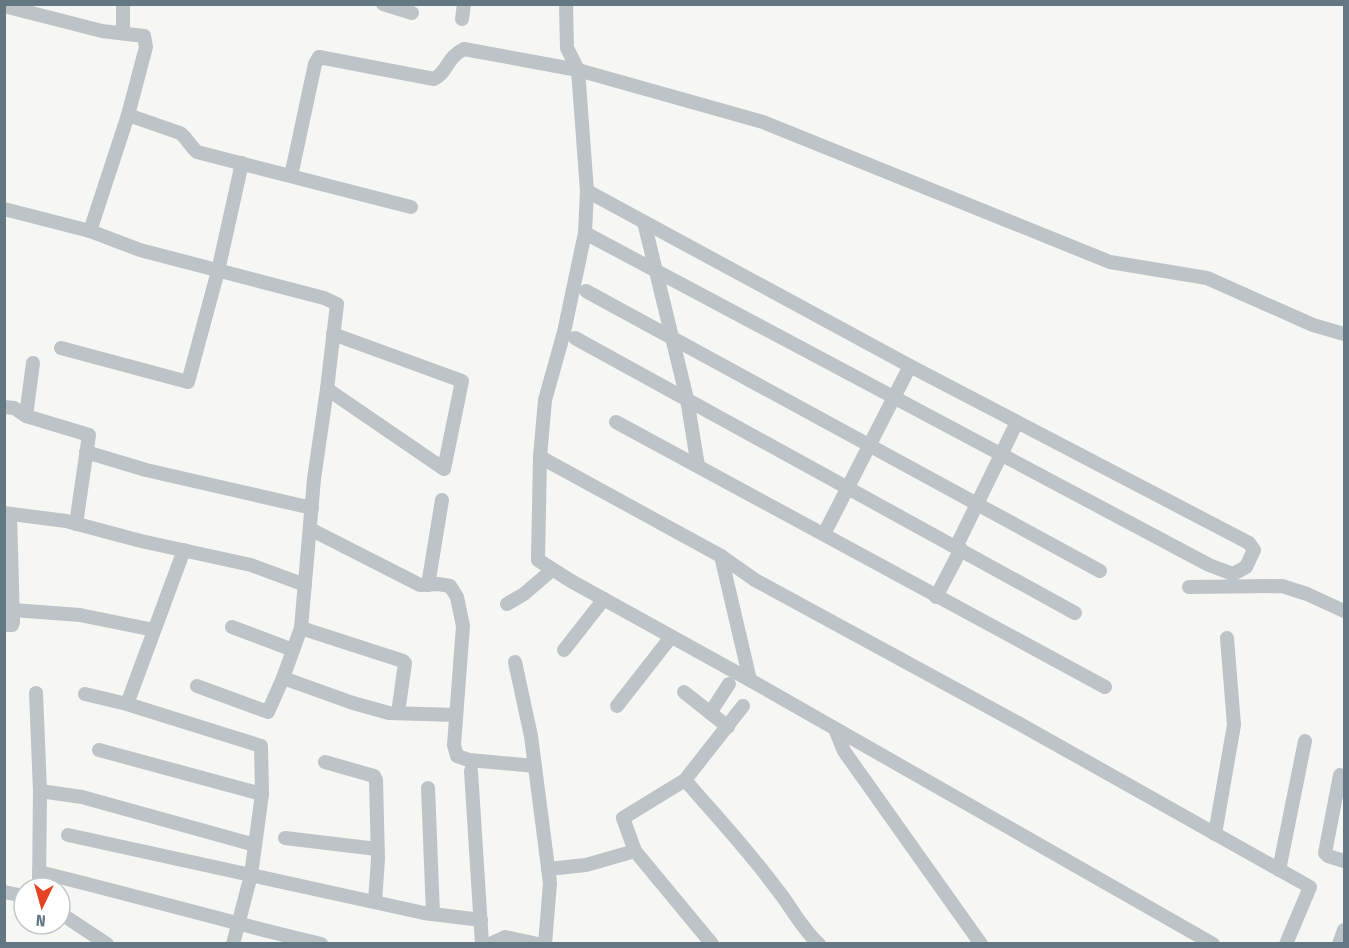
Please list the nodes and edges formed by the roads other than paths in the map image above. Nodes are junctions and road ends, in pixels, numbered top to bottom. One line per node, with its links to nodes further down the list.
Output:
1 (123, 4): 8 (street)
2 (383, 4): 6 (street)
3 (464, 4): 7 (street)
4 (566, 4): 9 (street)
5 (4, 6): 8 (street)
6 (412, 13)
7 (462, 19)
8 (123, 33): 10 (street)
9 (578, 70): 12 (street); 13 (street); 23 (street)
10 (128, 114): 11 (street); 17 (street)
11 (242, 163): 12 (street); 19 (street)
12 (291, 176): 14 (street)
13 (586, 190): 16 (street); 18 (street)
14 (411, 207)
15 (4, 209): 17 (street)
16 (644, 222): 20 (street); 28 (street)
17 (90, 231): 19 (street)
18 (585, 233): 20 (street); 39 (street)
19 (218, 271): 22 (street); 26 (street)
20 (657, 271): 24 (street); 30 (street)
21 (586, 291): 24 (street)
22 (333, 334): 29 (street); 29 (street)
23 (1344, 334)
24 (672, 336): 31 (street); 36 (street)
25 (575, 338): 31 (street)
26 (61, 348)
27 (33, 363): 33 (street)
28 (909, 366): 30 (street); 34 (street)
29 (327, 389): 44 (street)
30 (894, 397): 36 (street); 38 (street)
31 (687, 399): 40 (street); 41 (street)
32 (4, 407): 33 (street)
33 (26, 416): 37 (street)
34 (1017, 422): 38 (street); 38 (street)
35 (616, 423): 40 (street)
36 (869, 445): 41 (street); 43 (street)
37 (86, 452): 44 (street); 46 (street)
38 (1000, 454): 43 (street)
39 (540, 457): 51 (street); 52 (street)
40 (698, 466): 48 (street)
41 (848, 487): 48 (street); 49 (street)
42 (442, 500): 55 (street)
43 (976, 503): 49 (street); 53 (street)
44 (312, 508): 47 (street)
45 (7, 514): 46 (street); 60 (street)
46 (76, 524): 50 (street)
47 (310, 529): 54 (street); 55 (street)
48 (824, 534): 57 (street)
49 (958, 548): 57 (street); 62 (street)
50 (184, 550): 54 (street); 66 (street)
51 (721, 556): 73 (street); 98 (street)
52 (552, 570): 58 (street); 59 (street)
53 (1100, 571)
54 (305, 585): 65 (street)
55 (428, 585): 85 (street)
56 (1189, 587): 61 (street)
57 (936, 597): 76 (street)
58 (604, 599): 67 (street); 70 (street)
59 (507, 604)
60 (13, 610): 63 (street); 66 (street)
61 (1344, 611)
62 (1075, 613)
63 (4, 625)
64 (231, 627): 69 (street)
65 (301, 628): 69 (street); 83 (street)
66 (154, 630): 80 (street)
67 (671, 637): 73 (street); 81 (street)
68 (1227, 638): 98 (street)
69 (292, 650): 72 (street)
70 (564, 650)
71 (515, 662): 91 (street)
72 (283, 678): 75 (street); 83 (street)
73 (750, 680): 87 (street)
74 (729, 684): 84 (street)
75 (197, 686)
76 (1105, 687)
77 (684, 692): 84 (street)
78 (36, 693): 96 (street)
79 (85, 694): 80 (street)
80 (127, 704): 97 (street)
81 (618, 706)
82 (743, 706): 86 (street)
83 (398, 713): 85 (street)
84 (710, 713): 86 (street)
85 (456, 716): 91 (street)
86 (728, 727): 94 (street)
87 (835, 729): 126 (street); 127 (street)
88 (1305, 741): 106 (street)
89 (99, 750): 97 (street)
90 (325, 762): 102 (street)
91 (535, 766): 105 (street)
92 (471, 771): 112 (street)
93 (1340, 775): 104 (street)
94 (685, 780): 103 (street); 125 (street)
95 (428, 788): 111 (street)
96 (40, 791): 101 (street); 107 (street)
97 (262, 794): 101 (street)
98 (1215, 834): 106 (street)
99 (68, 835): 108 (street)
100 (285, 838): 102 (street)
101 (255, 845): 108 (street)
102 (377, 849): 110 (street)
103 (635, 851): 105 (street); 124 (street)
104 (1344, 861)
105 (548, 869): 123 (street)
106 (1279, 870): 128 (street)
107 (39, 872): 109 (street); 114 (street)
108 (250, 875): 110 (street); 114 (street)
109 (39, 876)
110 (375, 902): 111 (street)
111 (433, 914): 112 (street)
112 (481, 920): 120 (street)
113 (72, 921): 117 (street)
114 (238, 925): 118 (street); 119 (street)
115 (1344, 930): 129 (street)
116 (505, 940): 121 (street); 122 (street)
117 (107, 944)
118 (233, 944)
119 (321, 944)
120 (482, 944)
121 (490, 944)
122 (538, 944)
123 (545, 944)
124 (712, 944)
125 (819, 944)
126 (981, 944)
127 (1213, 944)
128 (1286, 944)
129 (1339, 944)

